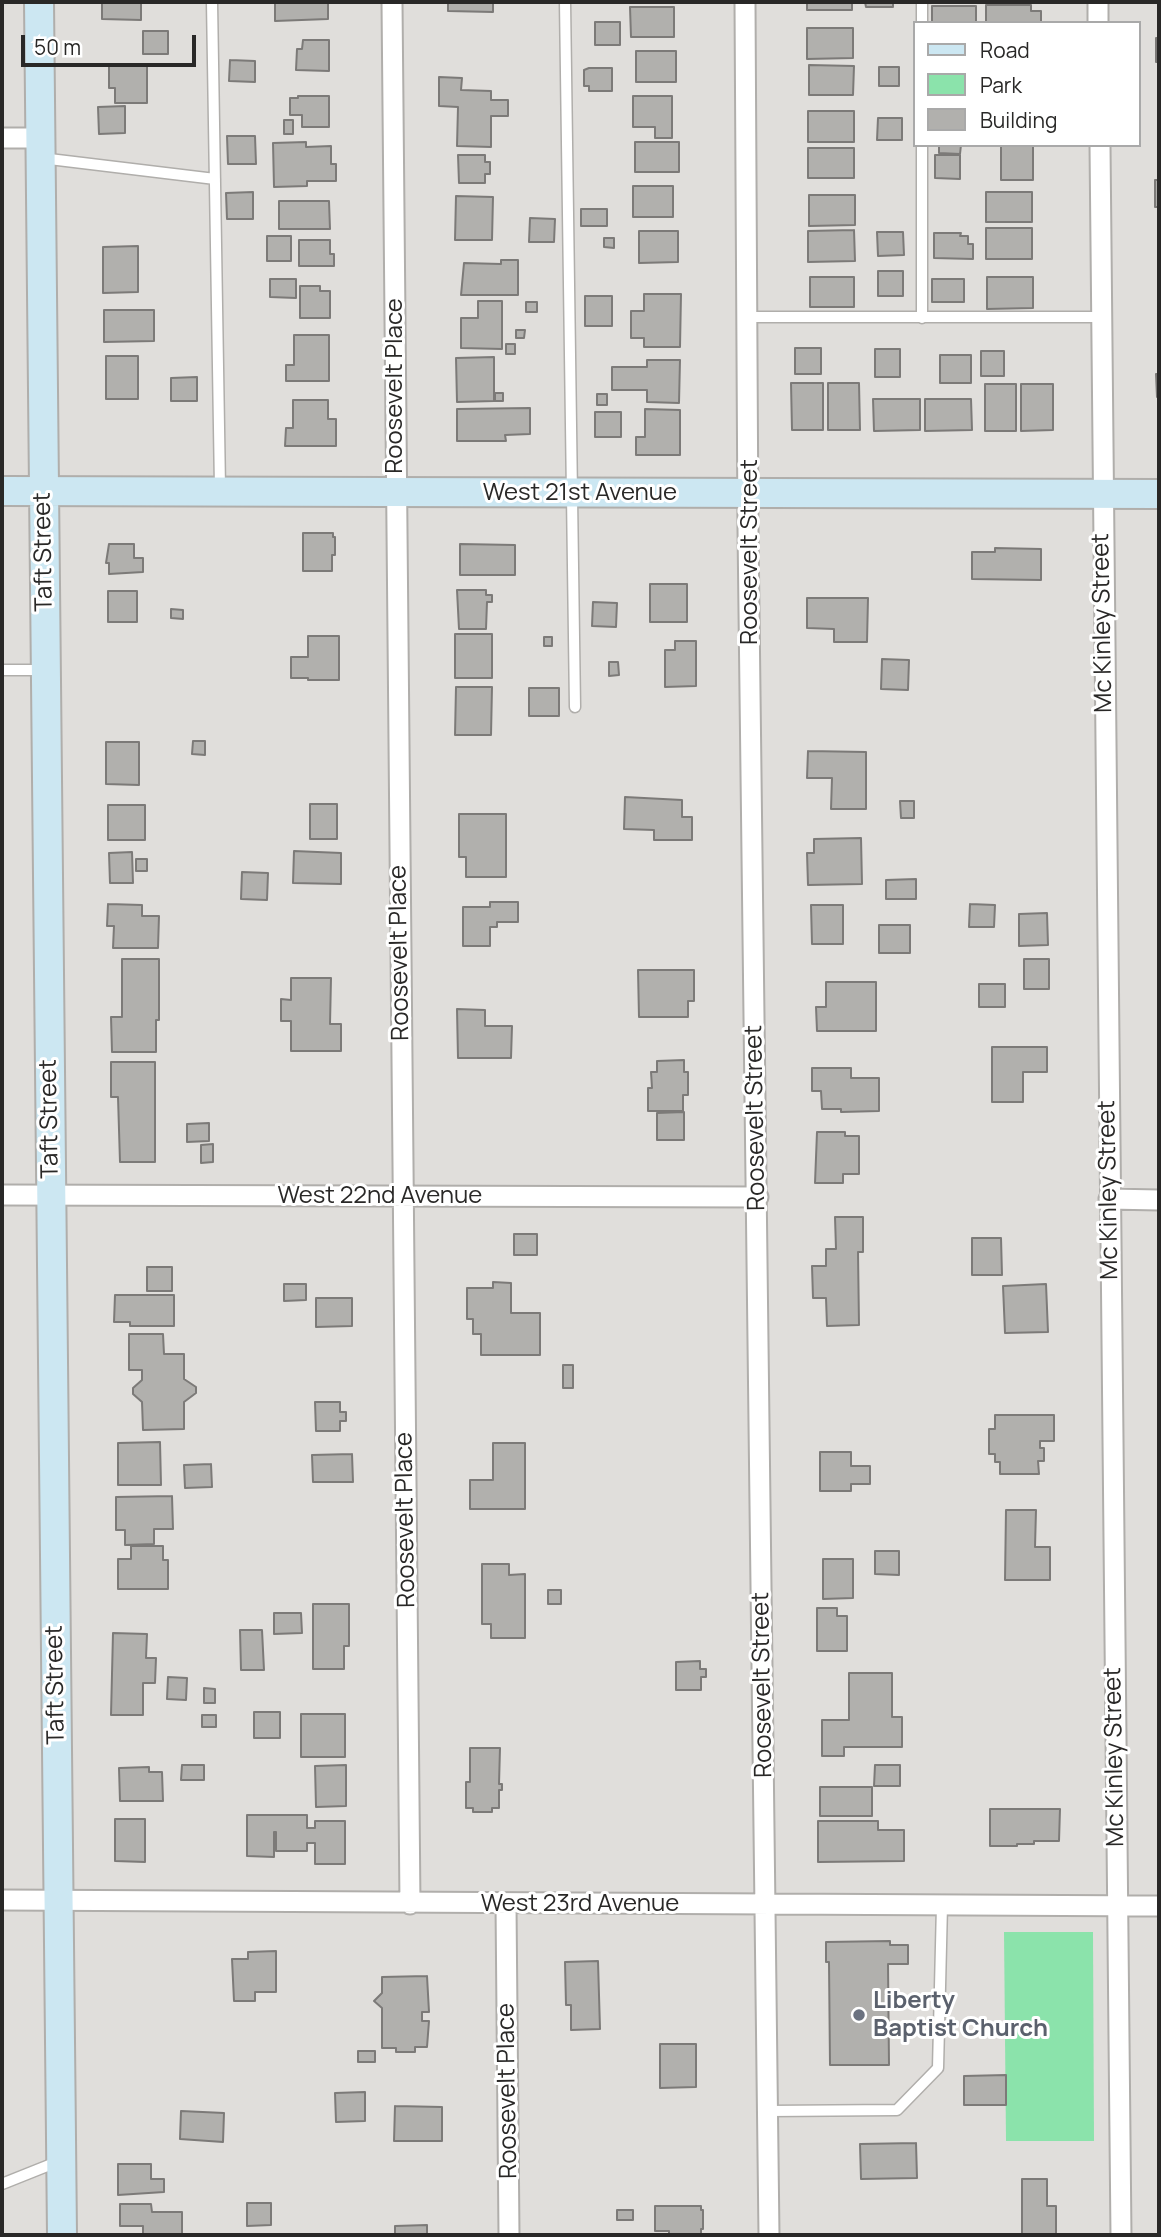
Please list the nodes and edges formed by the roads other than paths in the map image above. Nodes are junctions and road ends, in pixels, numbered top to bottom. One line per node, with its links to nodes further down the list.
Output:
1 (39, 2): 13 (street, Taft Street)
2 (212, 2): 14 (lane)
3 (392, 2): 21 (street, Roosevelt Place)
4 (565, 2): 22 (lane)
5 (746, 2): 15 (street, Roosevelt Street)
6 (922, 2): 8 (lane)
7 (1098, 2): 9 (street)
8 (922, 21)
9 (1098, 21)
10 (2, 138): 13 (street)
11 (922, 147): 17 (lane)
12 (1100, 147): 16 (street, Mc Kinley Street)
13 (40, 148): 14 (lane); 19 (street, Taft Street)
14 (215, 179): 20 (lane)
15 (748, 317): 17 (lane); 23 (street, Roosevelt Street)
16 (1102, 317): 17 (lane); 24 (street, Mc Kinley Street)
17 (922, 318)
18 (2, 491): 19 (street, West 21st Avenue)
19 (43, 491): 20 (street, West 21st Avenue); 27 (street, Taft Street)
20 (220, 491): 21 (street, West 21st Avenue)
21 (395, 492): 22 (street, West 21st Avenue); 31 (street, Roosevelt Place)
22 (573, 493): 23 (street, West 21st Avenue); 28 (lane)
23 (750, 494): 24 (street, West 21st Avenue); 32 (street, Roosevelt Street)
24 (1102, 494): 25 (street, West 21st Avenue); 33 (street, Mc Kinley Street)
25 (1159, 494)
26 (2, 670): 27 (lane)
27 (45, 670): 30 (street, Taft Street)
28 (575, 707)
29 (2, 1195): 30 (street, West 22nd Avenue)
30 (51, 1195): 31 (street, West 22nd Avenue); 36 (street, Taft Street)
31 (402, 1196): 32 (street, West 22nd Avenue); 37 (street, Roosevelt Place)
32 (758, 1197): 39 (street, Roosevelt Street)
33 (1109, 1199): 34 (street); 41 (street, Mc Kinley Street)
34 (1159, 1200)
35 (2, 1900): 36 (street, West 23rd Avenue)
36 (58, 1900): 37 (street, West 23rd Avenue); 44 (street, Taft Street)
37 (410, 1904): 38 (street, West 23rd Avenue)
38 (506, 1904): 39 (street, West 23rd Avenue); 47 (street, Roosevelt Place)
39 (766, 1904): 40 (street, West 23rd Avenue); 43 (street, Roosevelt Street)
40 (942, 1905): 41 (street, West 23rd Avenue); 43 (lane)
41 (1118, 1906): 42 (street, West 23rd Avenue); 49 (street, Mc Kinley Street)
42 (1159, 1906)
43 (768, 2111): 48 (street, Roosevelt Street)
44 (61, 2161): 45 (lane); 46 (street, Taft Street)
45 (2, 2184)
46 (62, 2235)
47 (509, 2235)
48 (769, 2235)
49 (1121, 2235)

